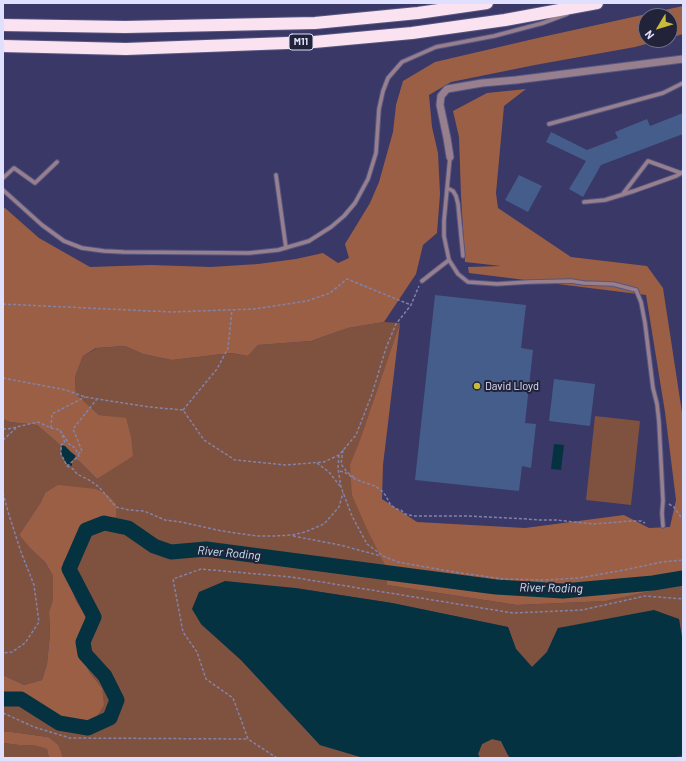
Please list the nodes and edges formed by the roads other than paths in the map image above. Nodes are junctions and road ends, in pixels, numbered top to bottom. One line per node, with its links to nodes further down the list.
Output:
1 (487, 3): 3 (highway, M11)
2 (594, 4): 4 (highway, M11); 17 (lane)
3 (3, 25)
4 (3, 46)
5 (683, 59): 8 (street)
6 (683, 83): 7 (lane)
7 (549, 124)
8 (450, 158): 13 (lane)
9 (57, 162): 12 (lane)
10 (682, 173): 15 (lane); 15 (lane)
11 (276, 175): 17 (lane)
12 (3, 178)
13 (447, 188): 18 (lane); 19 (lane)
14 (4, 191): 17 (lane)
15 (622, 195): 16 (lane)
16 (584, 202)
17 (286, 248)
18 (464, 256)
19 (449, 260): 20 (lane); 21 (lane)
20 (422, 281)
21 (663, 526)

